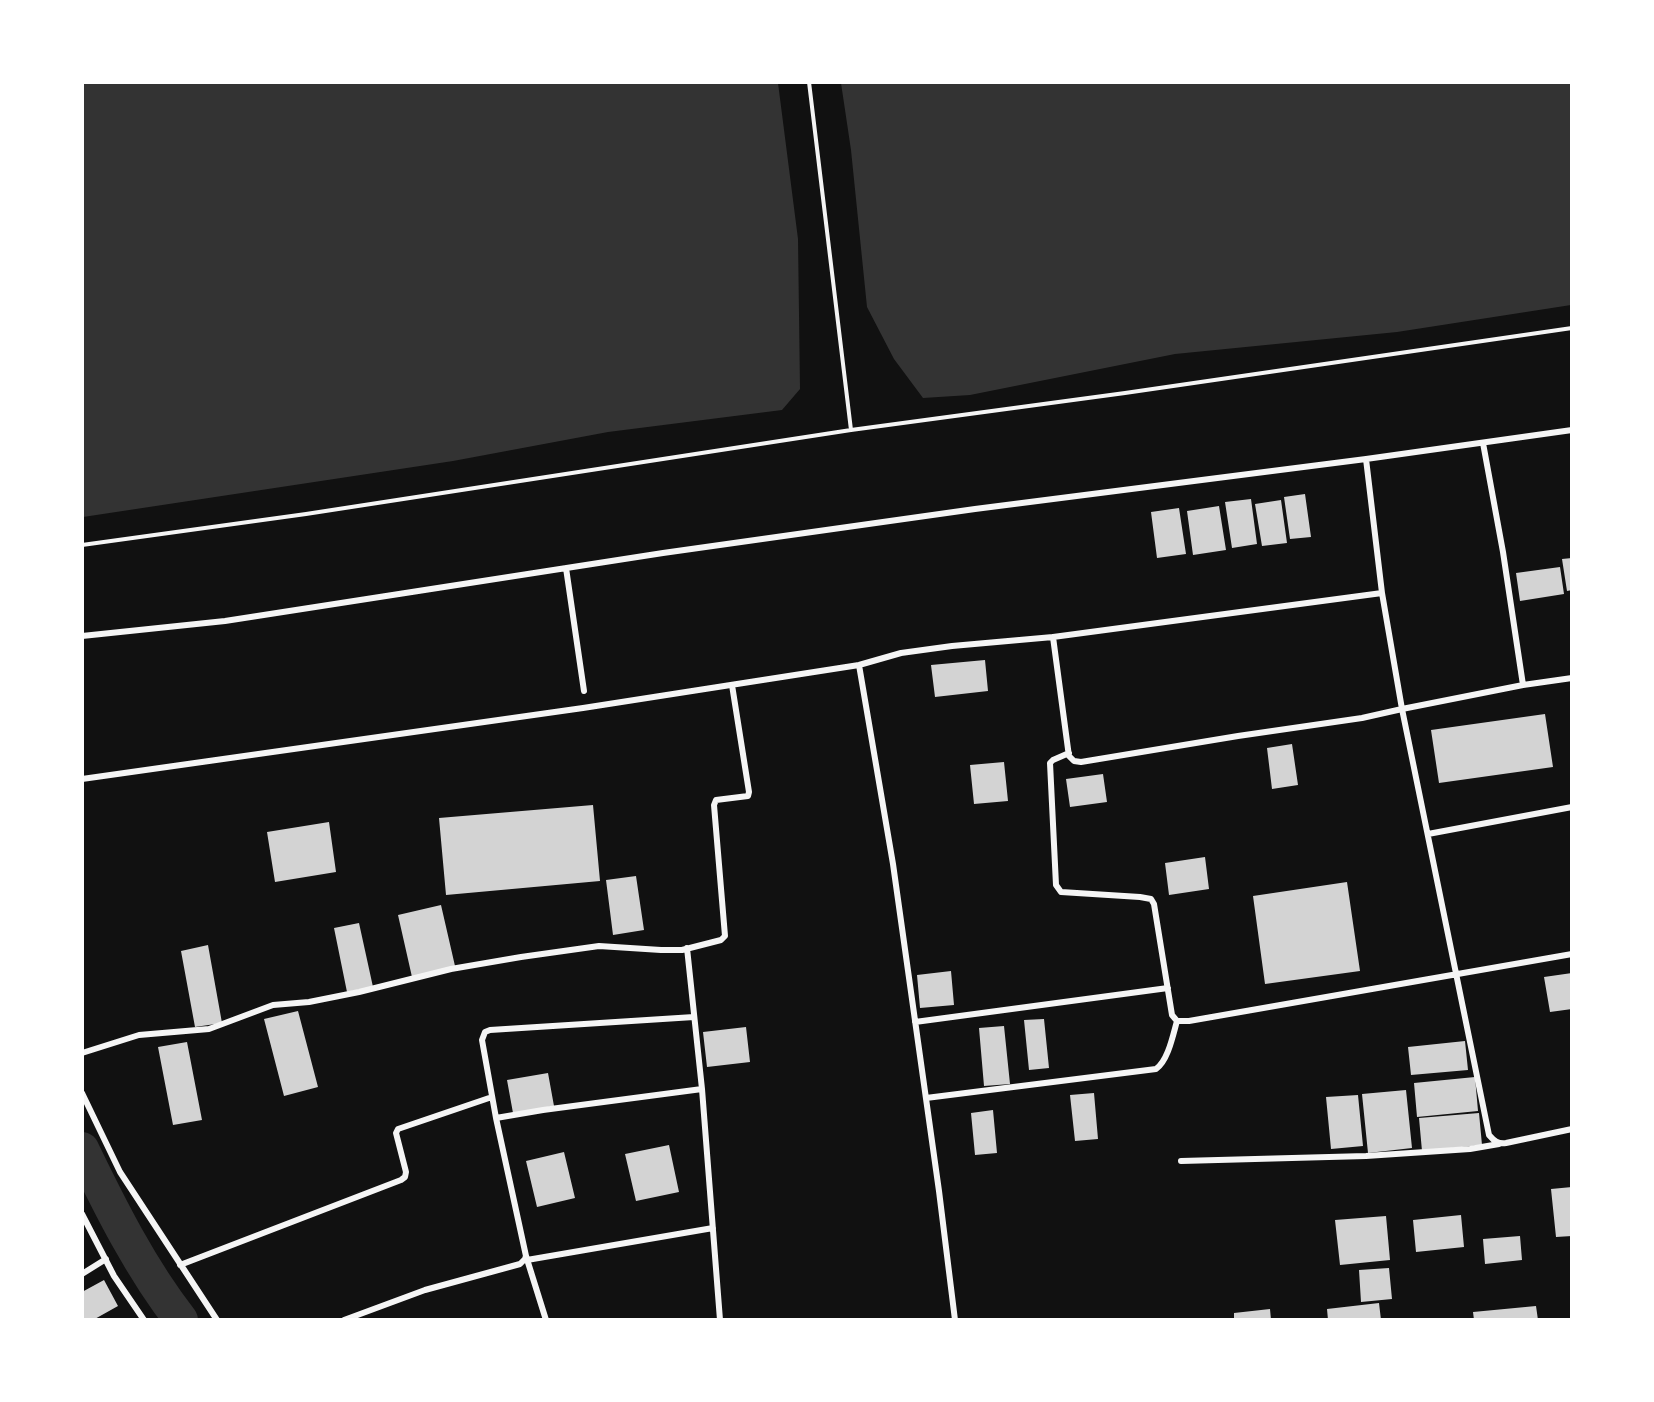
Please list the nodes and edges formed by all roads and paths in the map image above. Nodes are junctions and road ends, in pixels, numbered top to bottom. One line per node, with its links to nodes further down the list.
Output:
1 (809, 82): 3 (path)
2 (1572, 328): 3 (path)
3 (851, 430): 7 (path)
4 (1572, 430): 5 (street)
5 (1483, 443): 6 (street); 15 (street)
6 (1366, 459): 8 (street); 9 (street)
7 (82, 545)
8 (566, 568): 10 (street); 16 (street)
9 (1382, 593): 11 (street); 17 (street)
10 (82, 636)
11 (1053, 637): 12 (street); 18 (street)
12 (859, 665): 14 (street); 28 (street)
13 (1572, 678): 15 (street)
14 (732, 685): 19 (street); 22 (street)
15 (1523, 685): 17 (street)
16 (584, 691)
17 (1402, 709): 18 (street); 21 (street)
18 (1069, 753): 25 (street)
19 (82, 779)
20 (1572, 807): 21 (street)
21 (1428, 834): 24 (street)
22 (687, 948): 26 (street); 29 (street)
23 (1572, 954): 24 (street)
24 (1456, 974): 27 (street); 36 (street)
25 (1168, 988): 27 (street); 28 (street)
26 (694, 1017): 30 (street); 32 (street)
27 (1177, 1021): 33 (street)
28 (915, 1022): 33 (street)
29 (82, 1053)
30 (702, 1089): 34 (street); 39 (street)
31 (82, 1094): 42 (street)
32 (492, 1097): 34 (street); 42 (street)
33 (926, 1098): 49 (street)
34 (496, 1118): 40 (street)
35 (1572, 1130): 36 (street)
36 (1500, 1144): 37 (street)
37 (1181, 1161)
38 (82, 1214): 41 (street)
39 (713, 1228): 40 (street); 48 (street)
40 (527, 1258): 46 (street); 47 (street)
41 (106, 1259): 43 (street); 44 (street)
42 (180, 1265): 45 (street)
43 (82, 1274)
44 (144, 1320)
45 (217, 1320)
46 (344, 1320)
47 (546, 1320)
48 (720, 1320)
49 (955, 1320)

